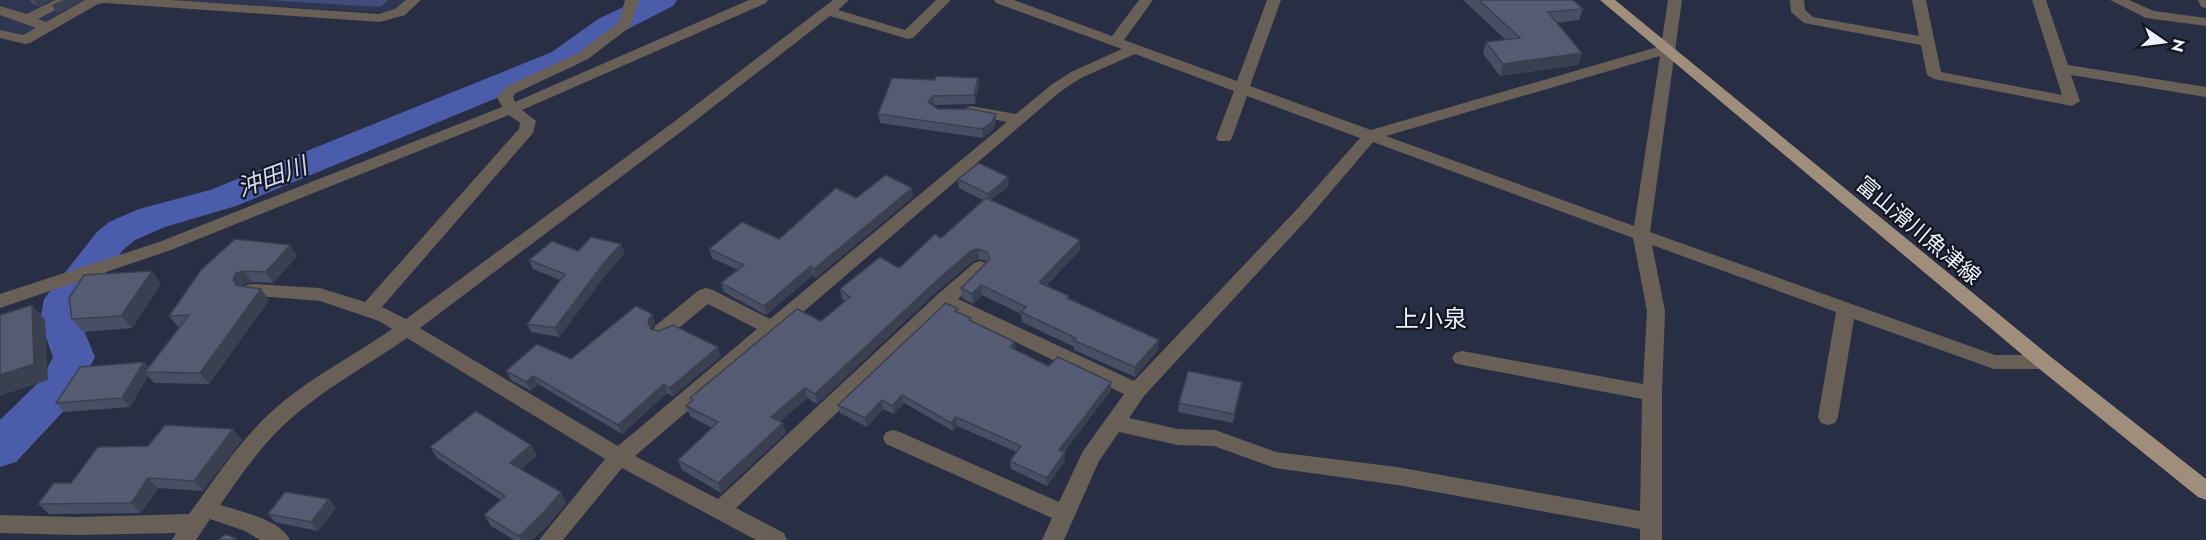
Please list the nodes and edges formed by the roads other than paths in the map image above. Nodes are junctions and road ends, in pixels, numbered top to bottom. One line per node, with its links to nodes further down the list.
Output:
1 (66, 0): 22 (street)
2 (100, 0): 24 (street)
3 (110, 0): 4 (street)
4 (414, 0)
5 (632, 0): 33 (street)
6 (761, 0): 33 (street)
7 (842, 0): 21 (street)
8 (944, 0): 21 (street)
9 (1001, 0): 26 (street)
10 (1146, 0): 26 (street)
11 (1274, 0): 31 (street)
12 (1607, 0): 29 (main road, 富山滑川魚津線)
13 (1675, 0): 29 (street)
14 (1797, 0): 27 (street)
15 (1919, 0): 27 (street)
16 (2039, 0): 30 (street)
17 (2117, 0): 23 (street)
18 (2205, 0): 19 (street)
19 (2206, 4)
20 (0, 10): 22 (street)
21 (828, 11): 45 (street)
22 (28, 19): 24 (street)
23 (2206, 22)
24 (47, 27): 25 (street)
25 (0, 34)
26 (1115, 42): 28 (street)
27 (1927, 42): 30 (street)
28 (1134, 49): 31 (street); 35 (street)
29 (1667, 49): 36 (street); 38 (street); 49 (main road, 富山滑川魚津線)
30 (2061, 69): 32 (street)
31 (1241, 87): 36 (street); 37 (street)
32 (2206, 92)
33 (511, 109): 42 (street); 44 (street)
34 (959, 111): 35 (street)
35 (1020, 119): 46 (street)
36 (1371, 135): 38 (street); 50 (street)
37 (1224, 138)
38 (1641, 236): 43 (street); 51 (street)
39 (980, 267): 41 (street)
40 (252, 290): 44 (street)
41 (944, 300): 50 (street); 57 (street)
42 (0, 301)
43 (1846, 309): 49 (street); 52 (street)
44 (369, 310): 45 (street)
45 (405, 329): 55 (street); 60 (street)
46 (773, 329): 47 (street); 55 (street)
47 (662, 331)
48 (1462, 358): 51 (street)
49 (2044, 362): 56 (main road, 富山滑川魚津線)
50 (1137, 391): 53 (street)
51 (1652, 393): 61 (street)
52 (1828, 417)
53 (1114, 423): 58 (street); 61 (street)
54 (893, 438): 58 (street)
55 (619, 457): 57 (street); 63 (street)
56 (2206, 491)
57 (720, 510): 64 (street)
58 (1064, 514): 65 (street)
59 (0, 524): 60 (street)
60 (195, 524): 62 (street)
61 (1651, 531)
62 (279, 540)
63 (550, 540)
64 (776, 540)
65 (1053, 540)

